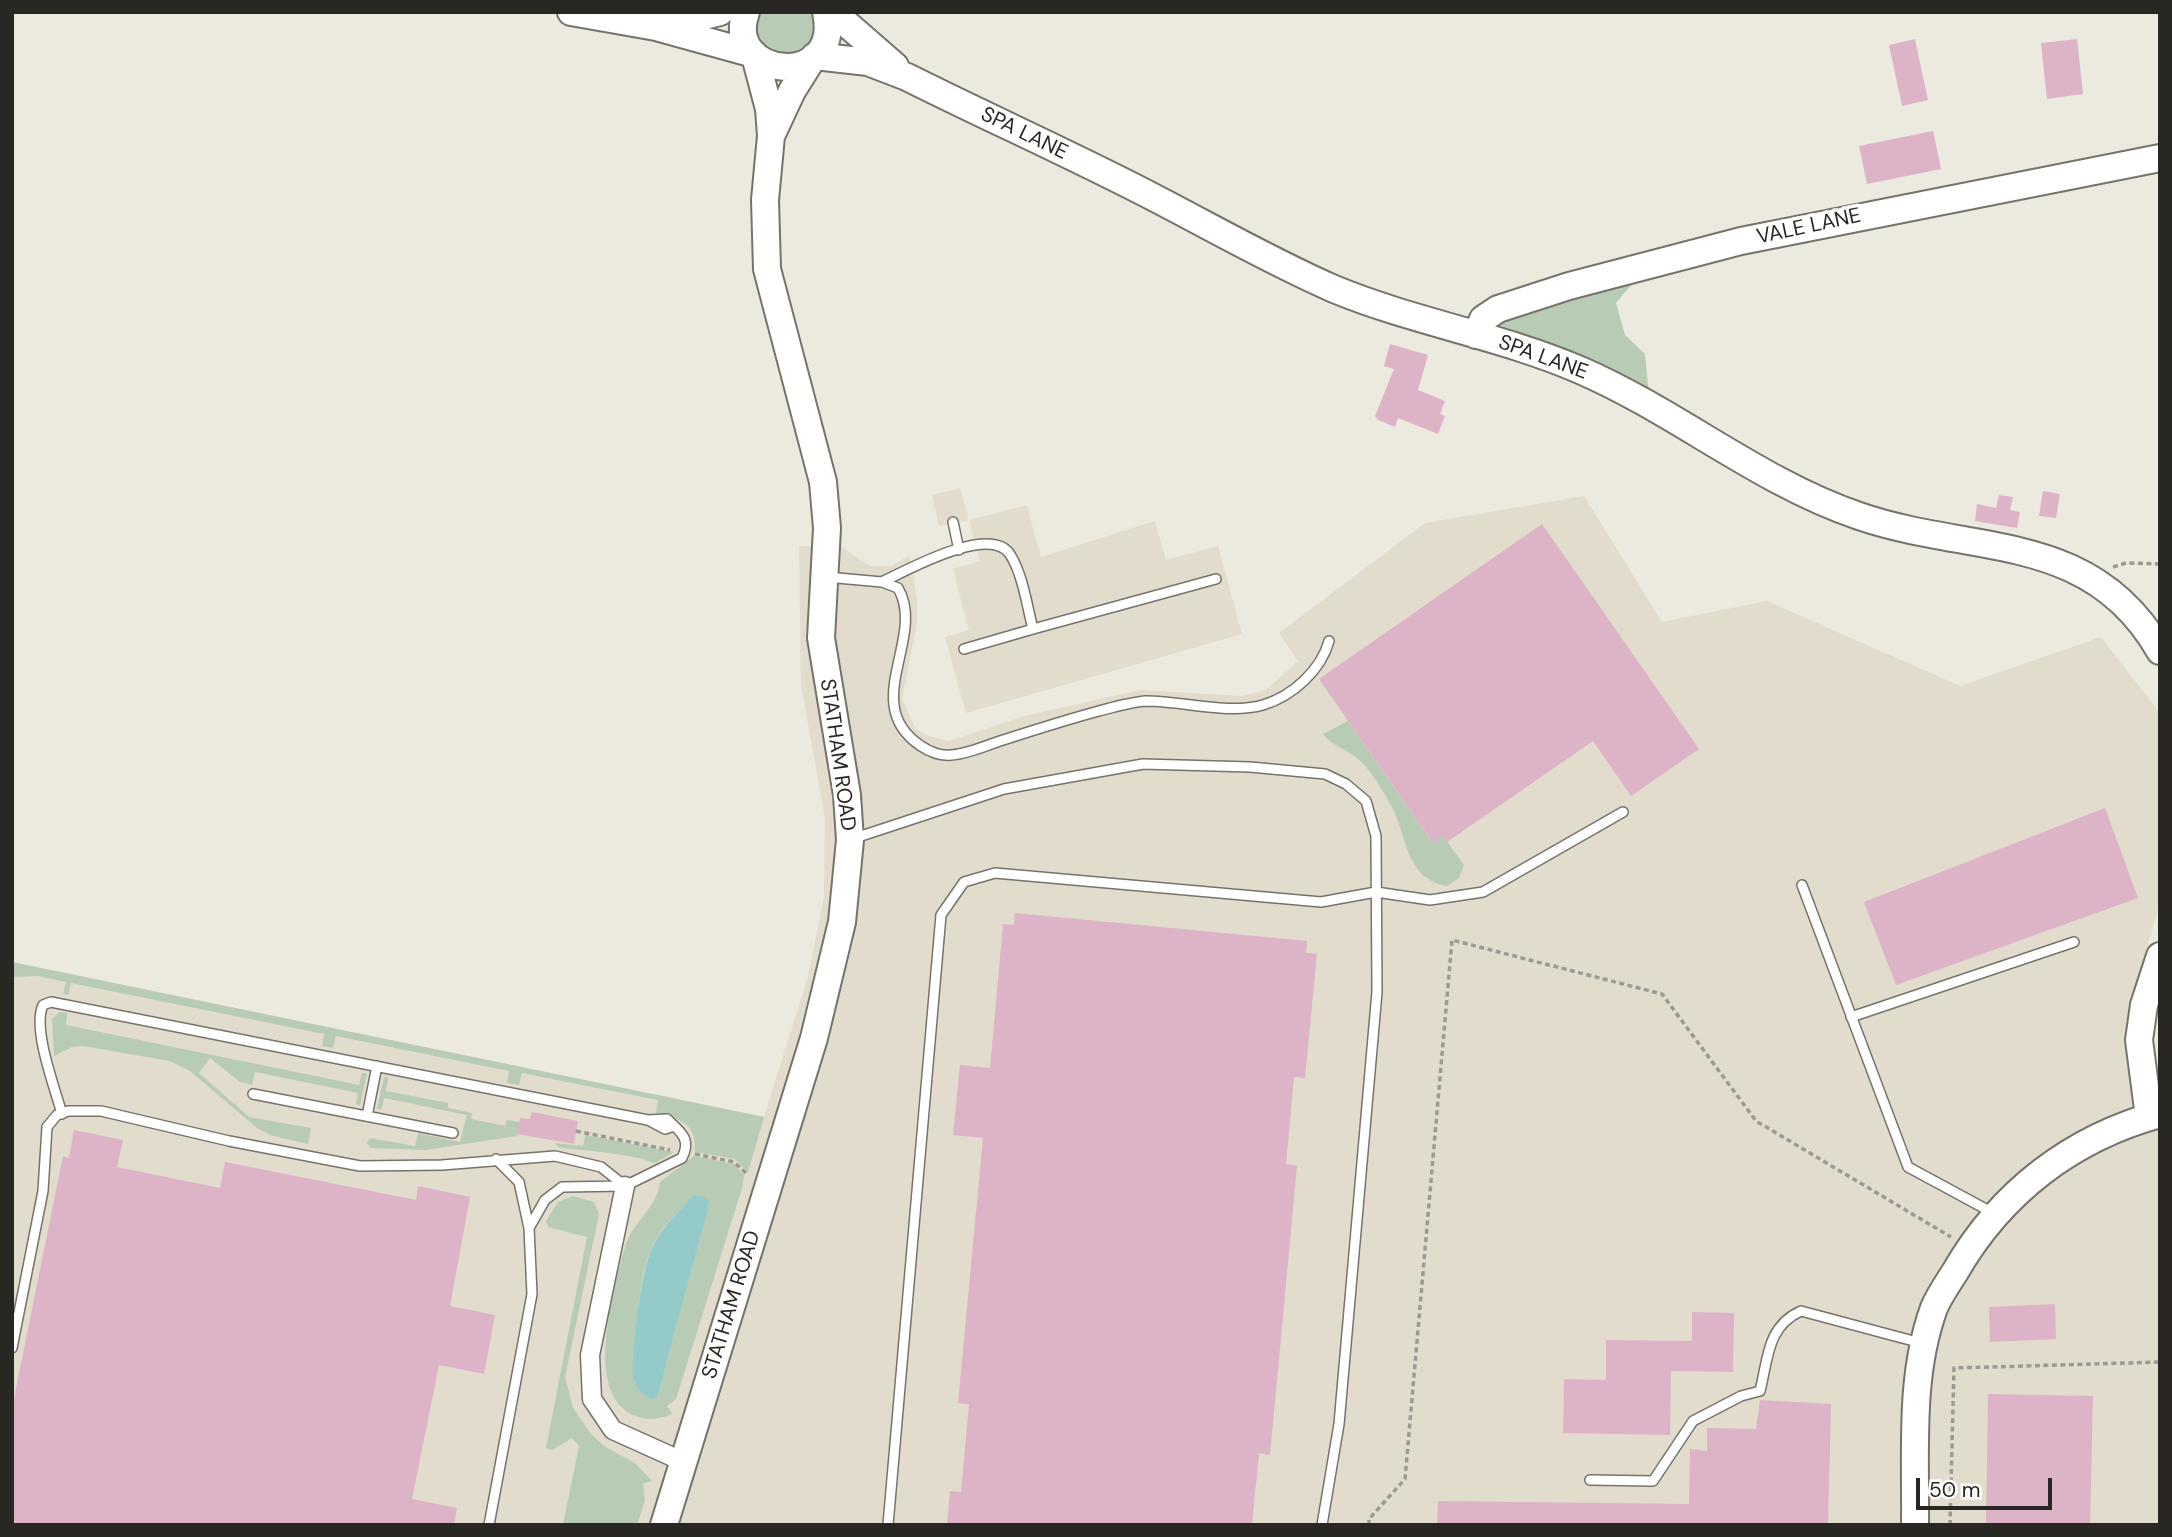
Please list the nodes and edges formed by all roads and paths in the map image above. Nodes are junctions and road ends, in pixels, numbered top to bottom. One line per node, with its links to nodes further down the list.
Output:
1 (571, 12): 6 (street)
2 (720, 12): 6 (street)
3 (746, 12): 7 (street, STATHAM ROAD)
4 (825, 12): 8 (street, STATHAM ROAD)
5 (833, 12): 9 (street, SPA LANE)
6 (656, 27): 7 (street)
7 (755, 55): 8 (street); 10 (street, STATHAM ROAD)
8 (814, 58): 9 (street, SPA LANE); 10 (street, STATHAM ROAD)
9 (907, 77): 12 (street, SPA LANE)
10 (771, 136): 16 (street, STATHAM ROAD)
11 (2160, 158): 12 (street, VALE LANE)
12 (1476, 335): 19 (street, SPA LANE)
13 (953, 522): 14 (lane)
14 (959, 550): 18 (lane); 20 (lane)
15 (2160, 564): 19 (path)
16 (824, 577): 18 (lane); 25 (street, STATHAM ROAD)
17 (1216, 579): 20 (lane)
18 (882, 582): 21 (lane)
19 (2100, 582): 23 (street, SPA LANE)
20 (1033, 629): 22 (lane)
21 (1329, 641)
22 (964, 649)
23 (2160, 651)
24 (1623, 812): 27 (lane)
25 (850, 840): 27 (lane); 48 (street, STATHAM ROAD)
26 (1802, 885): 30 (lane)
27 (1376, 891): 52 (lane); 53 (lane)
28 (2074, 942): 30 (lane)
29 (2160, 956): 35 (street)
30 (1851, 1017): 42 (lane)
31 (377, 1066): 33 (lane); 34 (lane); 38 (lane)
32 (253, 1094): 34 (lane)
33 (62, 1114): 39 (lane); 46 (lane)
34 (367, 1116): 37 (lane)
35 (2154, 1116): 42 (street)
36 (576, 1131): 38 (path)
37 (453, 1133)
38 (685, 1152): 40 (path); 41 (lane)
39 (496, 1159): 41 (lane); 43 (lane)
40 (747, 1174)
41 (625, 1186): 43 (lane); 48 (street)
42 (1997, 1215): 44 (street)
43 (529, 1228): 50 (lane)
44 (1969, 1248): 45 (street); 54 (path)
45 (1926, 1344): 49 (lane); 55 (street)
46 (12, 1348)
47 (2160, 1362): 56 (path)
48 (684, 1462): 51 (street, STATHAM ROAD)
49 (1590, 1480)
50 (489, 1525)
51 (664, 1525)
52 (888, 1525)
53 (1322, 1525)
54 (1369, 1525)
55 (1915, 1525)
56 (1950, 1525)

